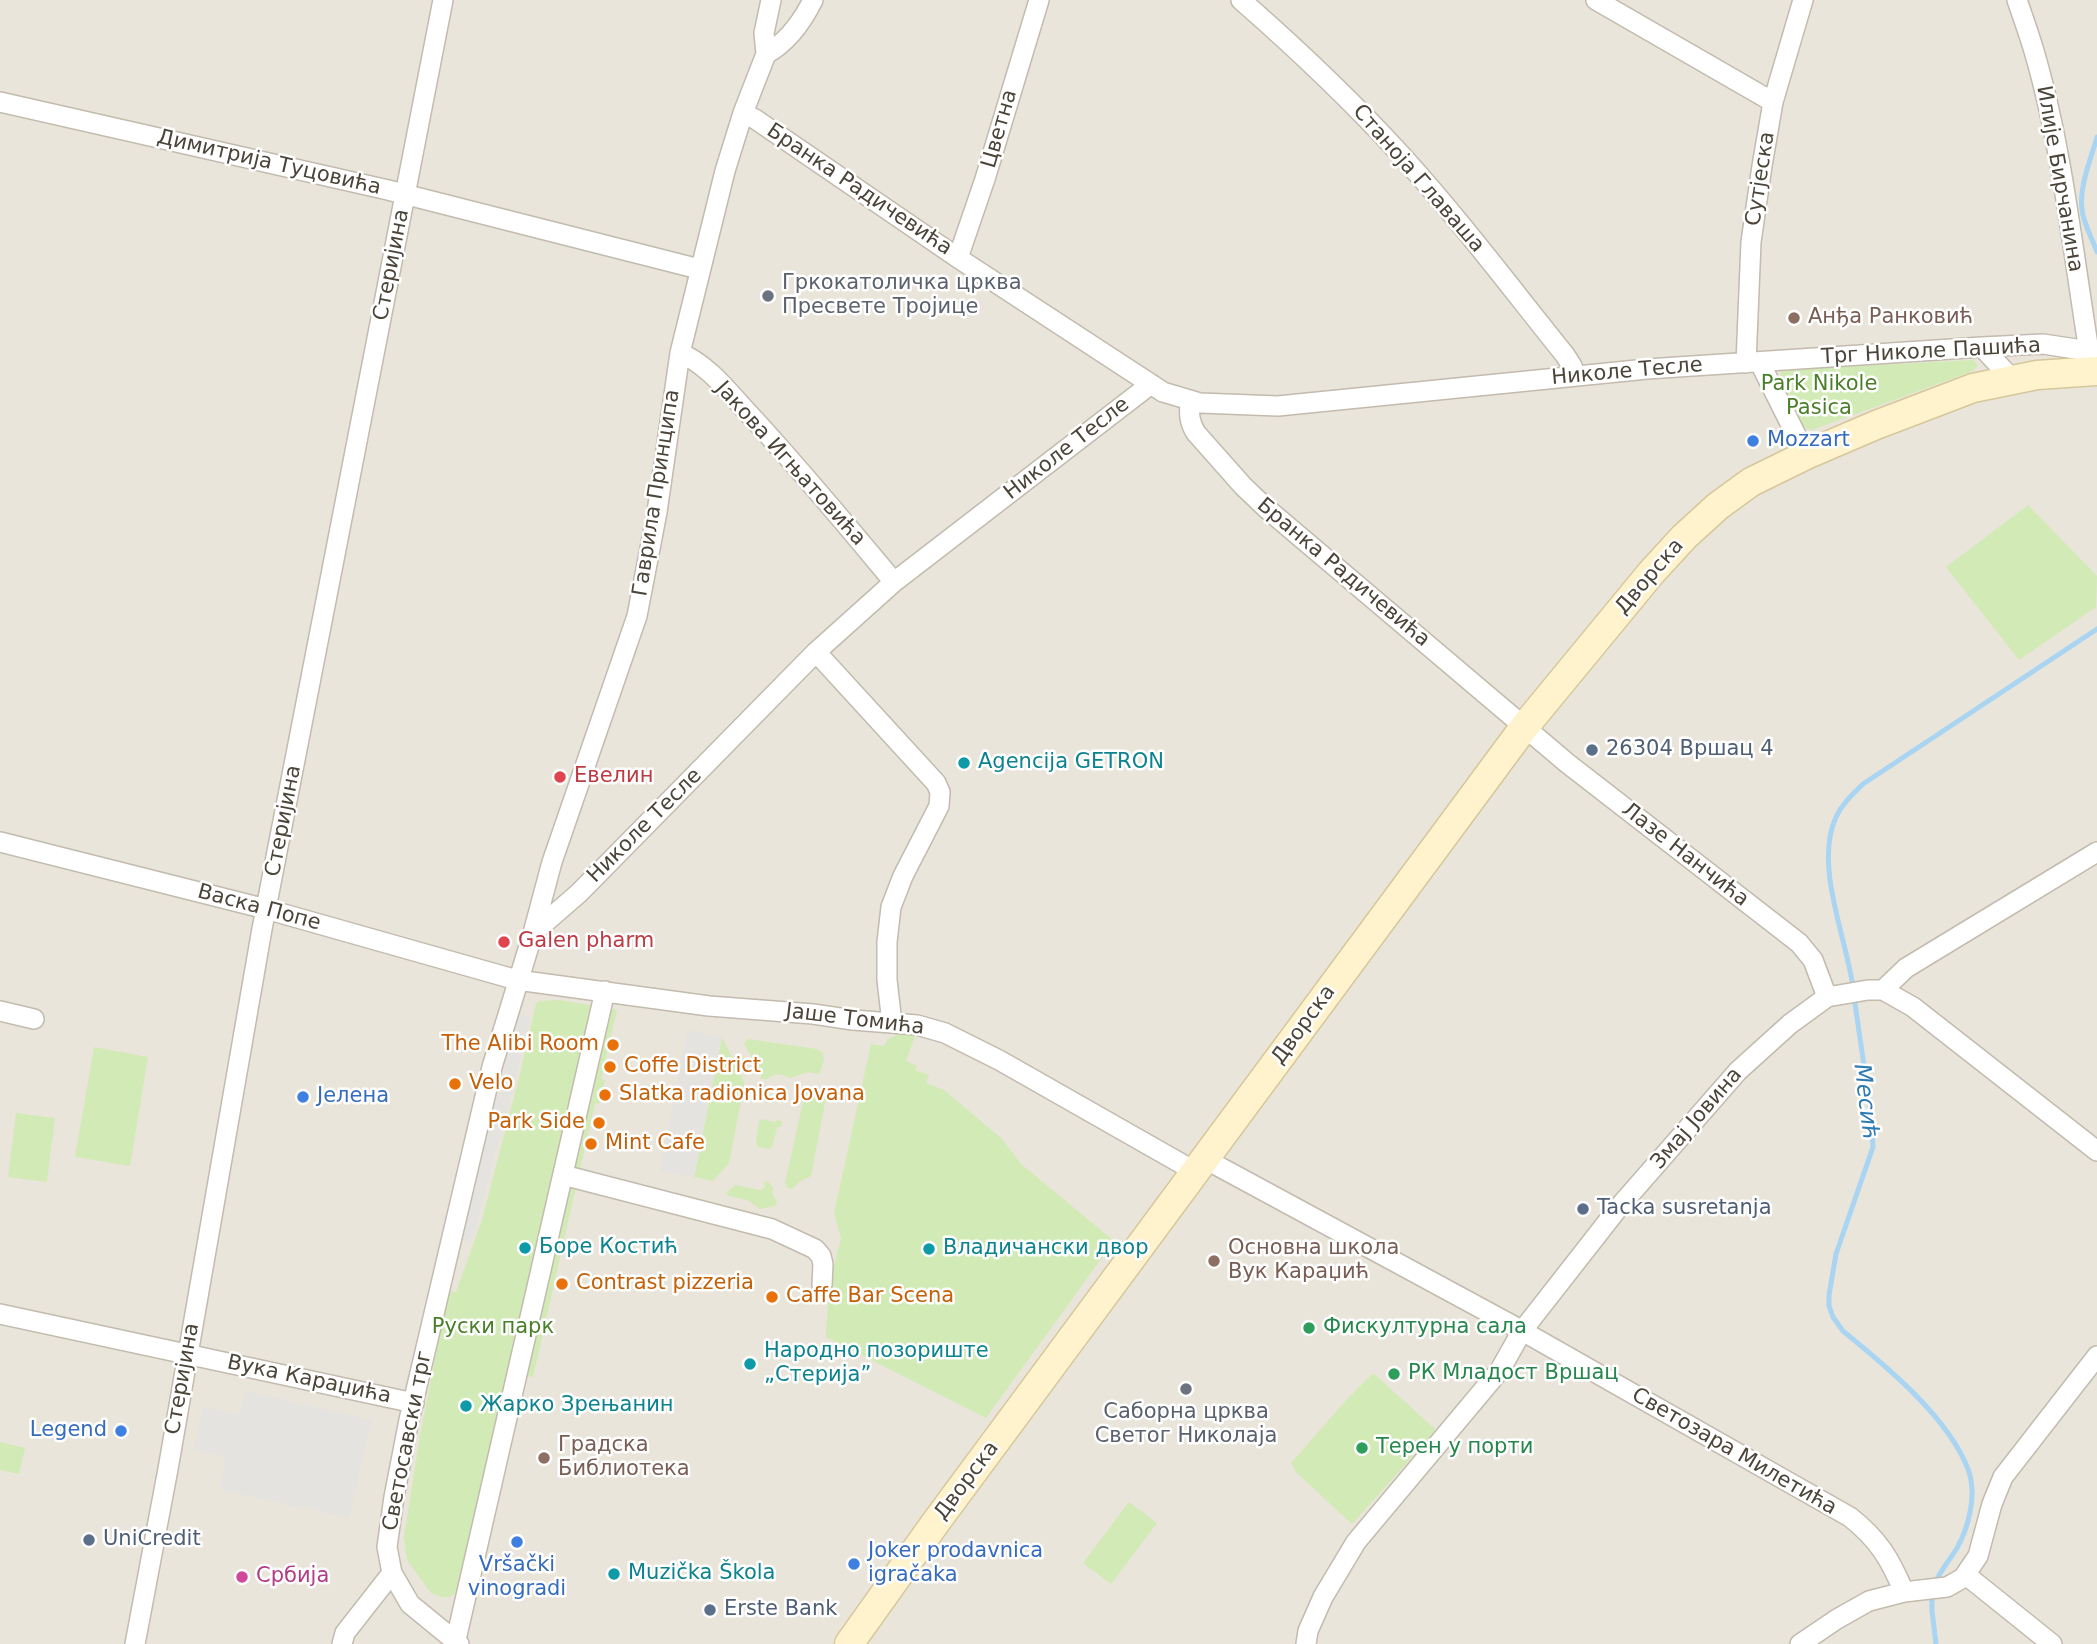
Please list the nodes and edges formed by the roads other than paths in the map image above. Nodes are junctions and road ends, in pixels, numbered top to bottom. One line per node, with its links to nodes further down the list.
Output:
1 (443, 0): 13 (street, Стеријина)
2 (771, 0): 9 (street, Гаврила Принципа)
3 (813, 0): 9 (street)
4 (1039, 0): 14 (street, Цветна)
5 (1241, 0): 20 (street, Станоја Главаша)
6 (1596, 0): 11 (street)
7 (1803, 0): 11 (street, Сутјеска)
8 (2017, 0): 18 (street, Илије Бирчанина)
9 (766, 54): 12 (street, Гаврила Принципа)
10 (0, 102): 13 (street, Димитрија Туцовића)
11 (1773, 102): 19 (street, Сутјеска)
12 (743, 113): 14 (street, Бранка Радичевића); 15 (street, Гаврила Принципа)
13 (406, 195): 15 (street, Димитрија Туцовића); 30 (street, Стеријина)
14 (958, 258): 22 (street, Бранка Радичевића)
15 (699, 269): 17 (street, Гаврила Принципа)
16 (1982, 347): 18 (street, Трг Николе Пашића); 19 (street, Трг Николе Пашића); 21 (street)
17 (680, 353): 25 (street, Јакова Игњатовића); 31 (street, Гаврила Принципа)
18 (2094, 360): 21 (main road, Трг Николе Пашића)
19 (1753, 363): 20 (street, Николе Тесле); 24 (street)
20 (1575, 375): 23 (street, Николе Тесле)
21 (2012, 379): 24 (main road, Трг Николе Пашића)
22 (1151, 384): 23 (street, Николе Тесле); 25 (street, Николе Тесле)
23 (1190, 401): 27 (street, Бранка Радичевића)
24 (1806, 455): 27 (main road, Дворска)
25 (894, 582): 26 (street, Николе Тесле)
26 (816, 652): 31 (street, Николе Тесле); 38 (street)
27 (1525, 726): 35 (street, Лазе Нанчића); 40 (main road, Дворска)
28 (0, 842): 30 (street, Васка Попе)
29 (2097, 852): 33 (street)
30 (267, 909): 32 (street, Васка Попе); 45 (street, Стеријина)
31 (533, 933): 32 (street, Гаврила Принципа)
32 (517, 979): 34 (street); 47 (street, Светосавски трг)
33 (1875, 990): 35 (street, Змај Јовина); 39 (street)
34 (605, 991): 38 (street, Јаше Томића); 41 (street, Светосавски трг)
35 (1833, 996): 44 (street, Змај Јовина)
36 (0, 1012): 37 (street)
37 (34, 1019)
38 (892, 1023): 40 (street, Јаше Томића)
39 (2097, 1151)
40 (1201, 1166): 44 (street, Светозара Милетића); 54 (main road, Дворска)
41 (563, 1175): 42 (street); 51 (street, Светосавски трг)
42 (822, 1285)
43 (0, 1314): 45 (street, Вука Караџића)
44 (1522, 1331): 50 (street, Светозара Милетића); 55 (street, Змај Јовина)
45 (188, 1354): 47 (street, Вука Караџића); 52 (street, Стеријина)
46 (2097, 1356): 49 (street)
47 (414, 1403): 48 (street, Светосавски трг)
48 (392, 1573): 51 (street, Светосавски трг); 53 (street)
49 (1966, 1575): 50 (street); 57 (street)
50 (1911, 1592): 56 (street)
51 (457, 1643)
52 (135, 1644)
53 (342, 1644)
54 (849, 1644)
55 (1306, 1644)
56 (1800, 1644)
57 (2052, 1644)

